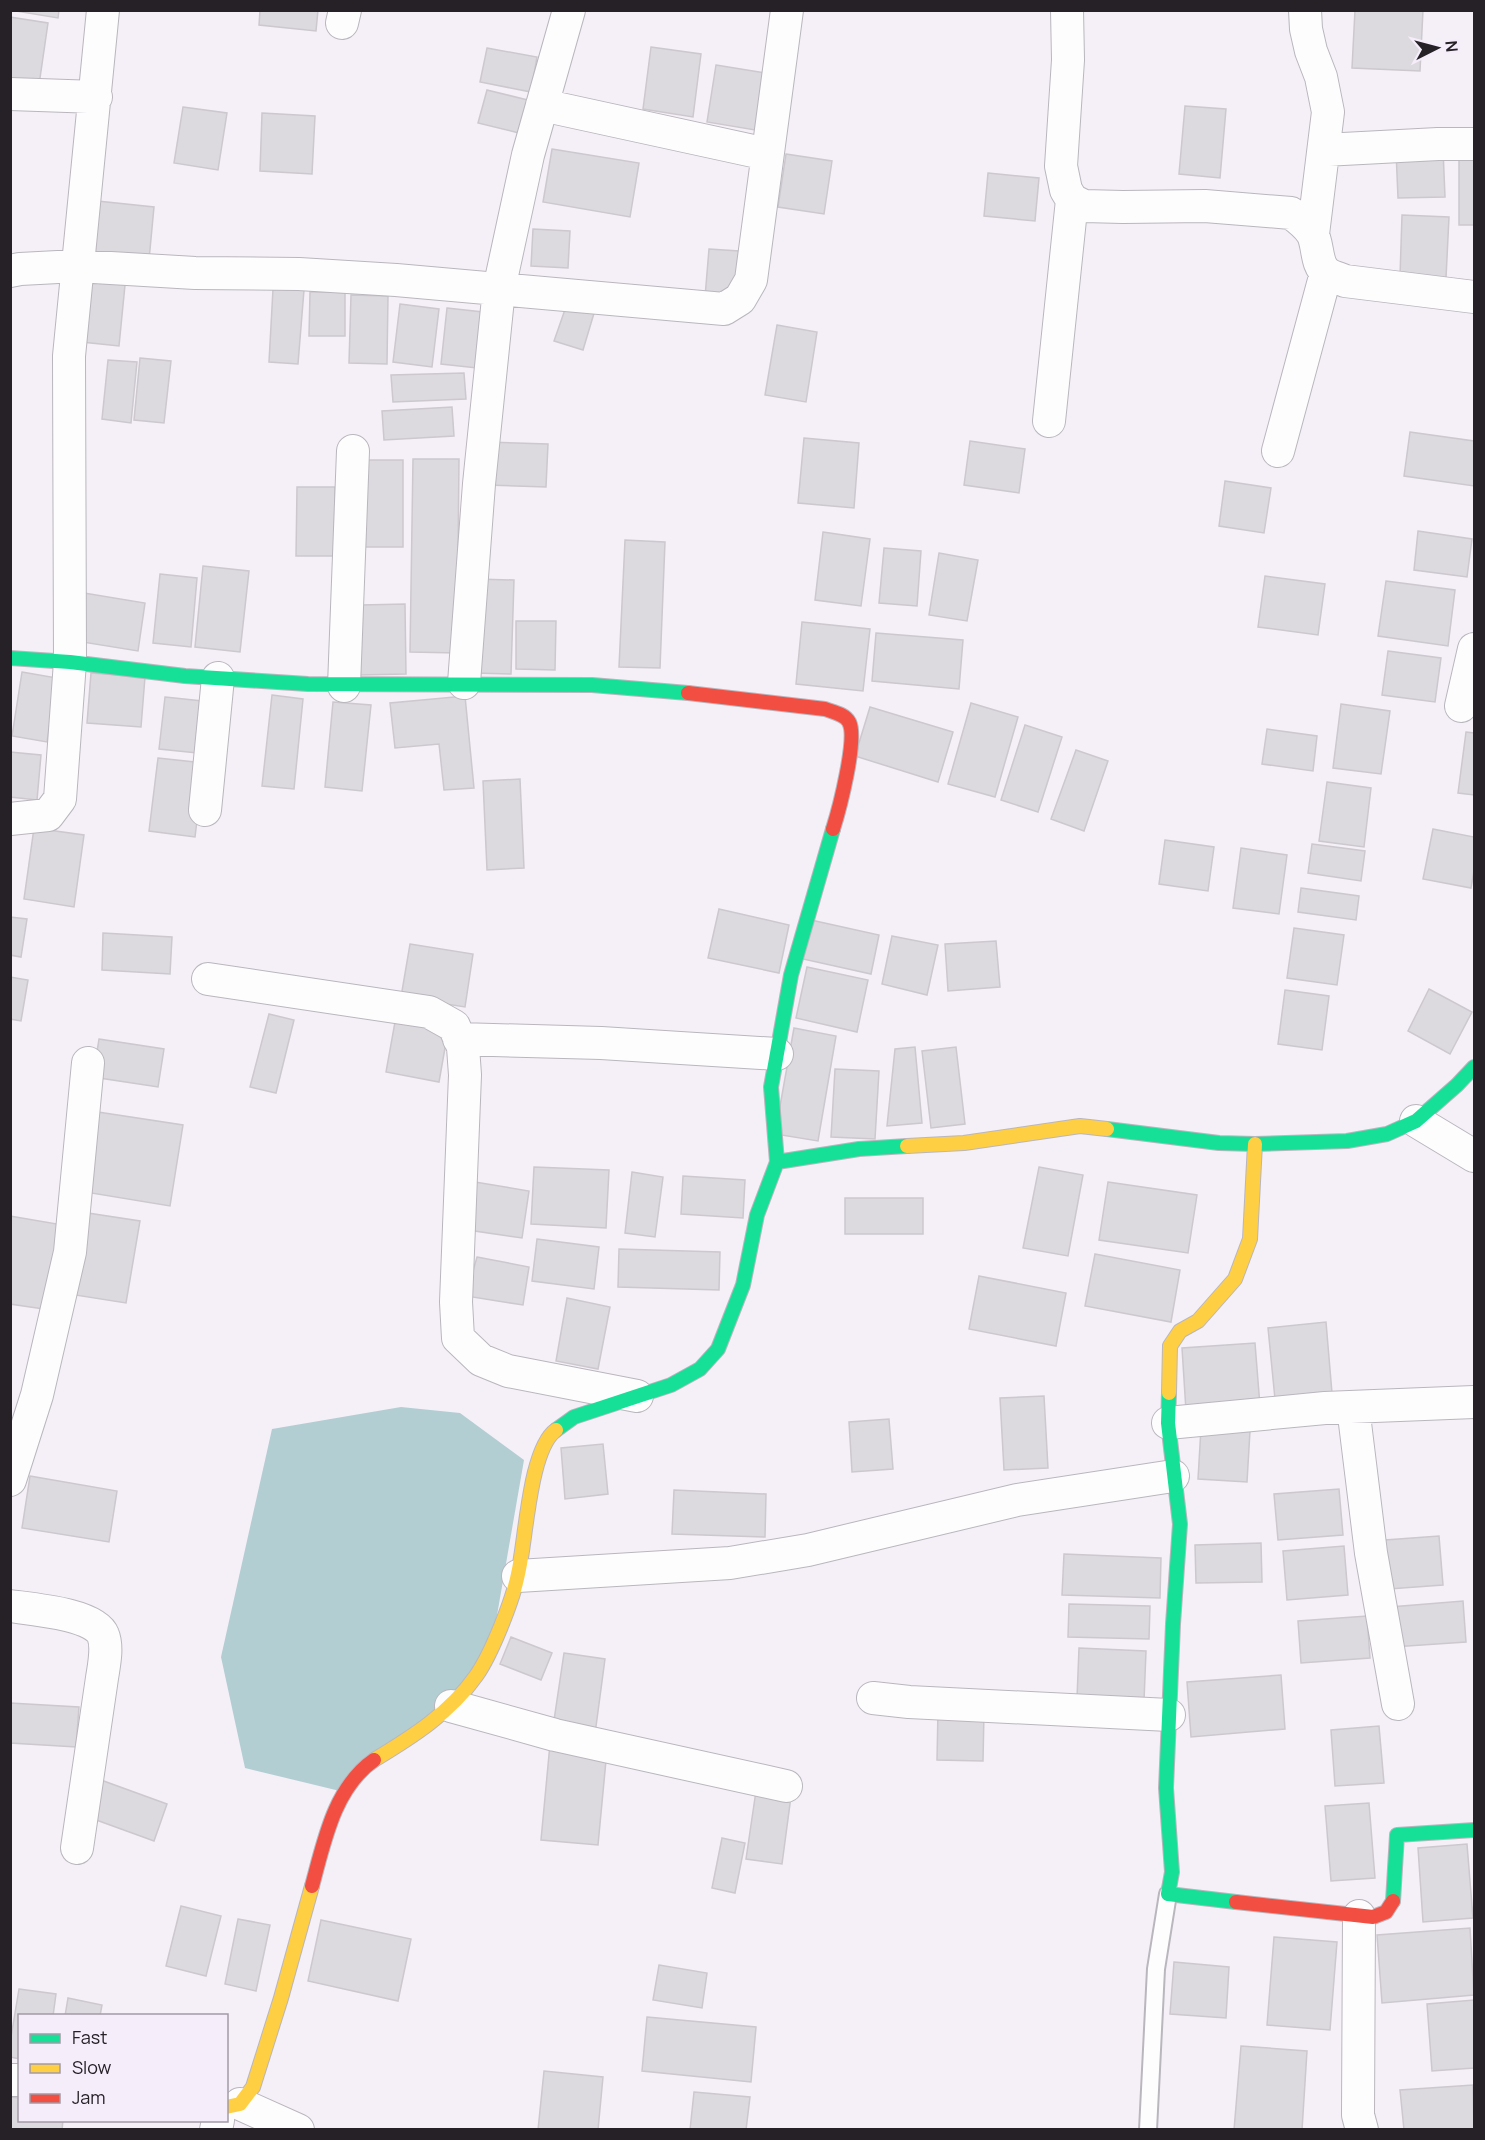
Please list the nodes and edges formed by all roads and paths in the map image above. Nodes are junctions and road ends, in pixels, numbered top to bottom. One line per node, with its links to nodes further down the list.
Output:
1 (103, 10): 7 (street)
2 (568, 10): 8 (street)
3 (787, 10): 11 (street)
4 (1067, 10): 12 (street)
5 (1305, 10): 10 (street)
6 (10, 94): 7 (street)
7 (96, 98): 14 (street)
8 (542, 105): 11 (street); 17 (street)
9 (1474, 144): 10 (street)
10 (1324, 150): 13 (street)
11 (766, 154): 17 (street)
12 (1072, 200): 13 (street); 19 (street)
13 (1312, 234): 16 (street)
14 (77, 266): 15 (street); 17 (street); 24 (street)
15 (10, 272)
16 (1326, 273): 18 (street); 21 (street)
17 (499, 289): 26 (street)
18 (1474, 297)
19 (1049, 421)
20 (352, 451): 27 (street)
21 (1278, 451)
22 (1474, 649): 28 (street)
23 (10, 658): 24 (street)
24 (70, 662): 25 (street); 30 (street)
25 (218, 678): 27 (street); 29 (street)
26 (464, 683): 27 (street); 33 (street)
27 (344, 686)
28 (1461, 706)
29 (204, 810)
30 (10, 819)
31 (208, 979): 32 (street)
32 (459, 1039): 33 (street); 40 (street)
33 (777, 1054): 39 (street)
34 (88, 1063): 45 (street)
35 (1474, 1067): 36 (street)
36 (1416, 1121): 37 (street); 38 (street)
37 (1255, 1144): 39 (street); 43 (street)
38 (1474, 1156)
39 (777, 1162): 40 (street)
40 (637, 1396): 46 (street)
41 (1474, 1402): 42 (street)
42 (1353, 1407): 43 (street); 49 (street)
43 (1168, 1423): 44 (street)
44 (1173, 1476): 46 (street); 51 (street)
45 (10, 1480)
46 (518, 1576): 50 (street)
47 (10, 1606): 54 (street)
48 (873, 1698): 51 (street)
49 (1398, 1704)
50 (451, 1706): 52 (street); 57 (street)
51 (1169, 1715): 55 (street)
52 (786, 1786)
53 (1474, 1830): 56 (street)
54 (77, 1848)
55 (1168, 1894): 56 (street); 59 (lane)
56 (1359, 1916): 60 (street)
57 (228, 2111): 58 (street)
58 (298, 2130)
59 (1148, 2130)
60 (1362, 2130)

